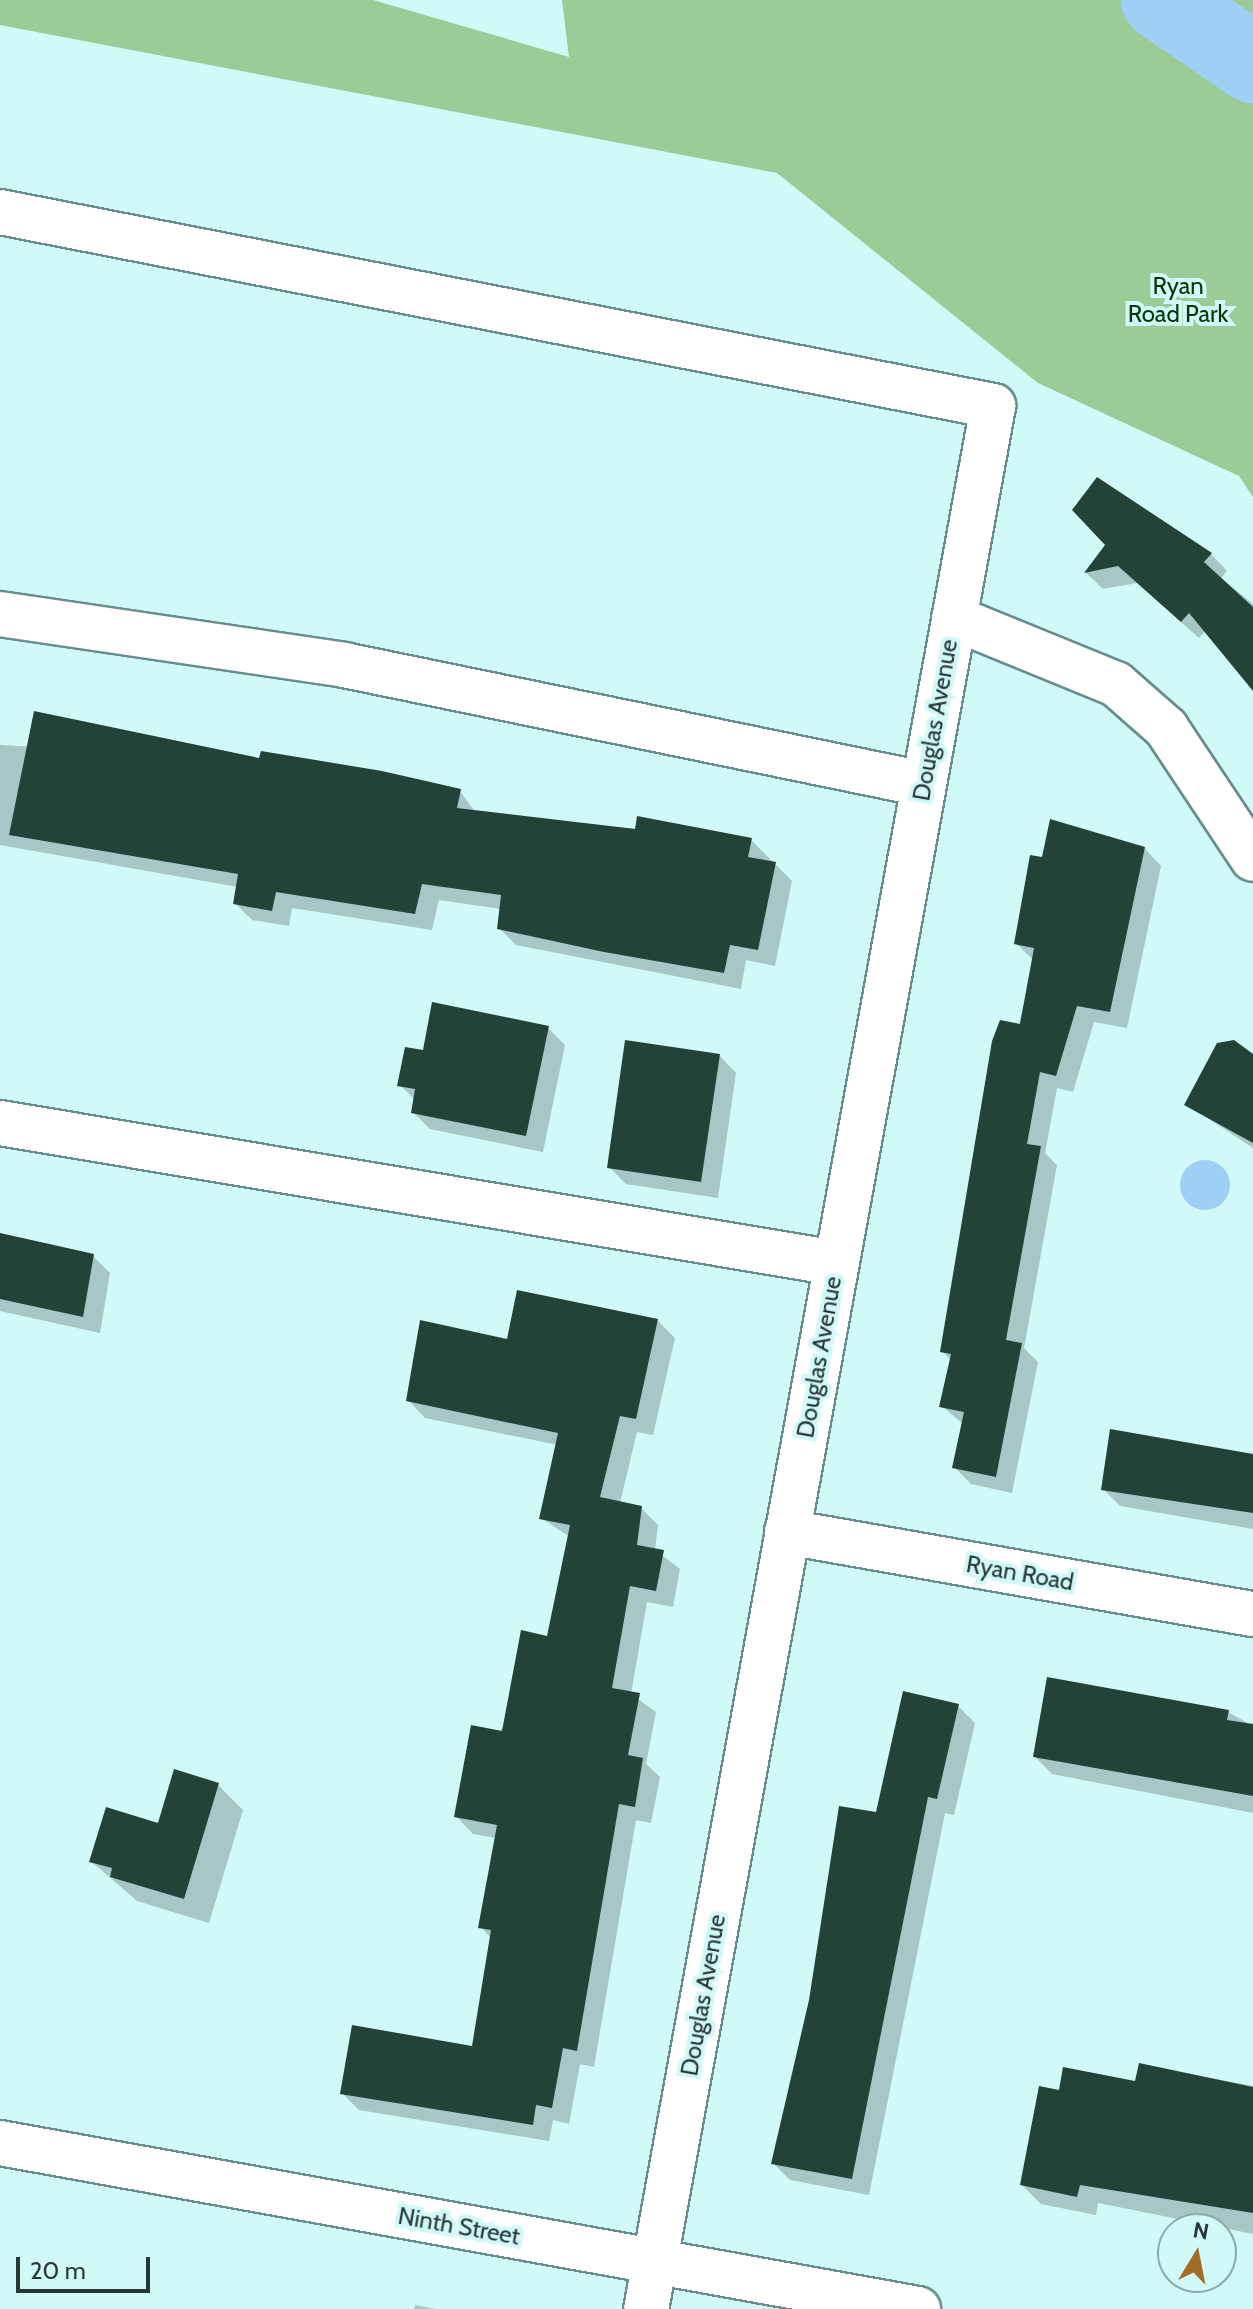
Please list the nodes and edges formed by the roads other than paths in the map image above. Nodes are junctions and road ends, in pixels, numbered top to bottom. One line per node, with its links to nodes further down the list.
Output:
1 (0, 212): 3 (street, Douglas Avenue)
2 (0, 614): 4 (street)
3 (954, 618): 4 (street, Douglas Avenue); 5 (street)
4 (923, 784): 7 (street, Douglas Avenue)
5 (1253, 859)
6 (0, 1123): 7 (street)
7 (836, 1263): 8 (street, Douglas Avenue)
8 (787, 1532): 9 (street, Ryan Road); 11 (street, Douglas Avenue)
9 (1253, 1614)
10 (0, 2143): 11 (street, Ninth Street)
11 (655, 2262): 12 (street, Douglas Avenue); 13 (street, Ninth Street)
12 (646, 2309)
13 (918, 2309)

